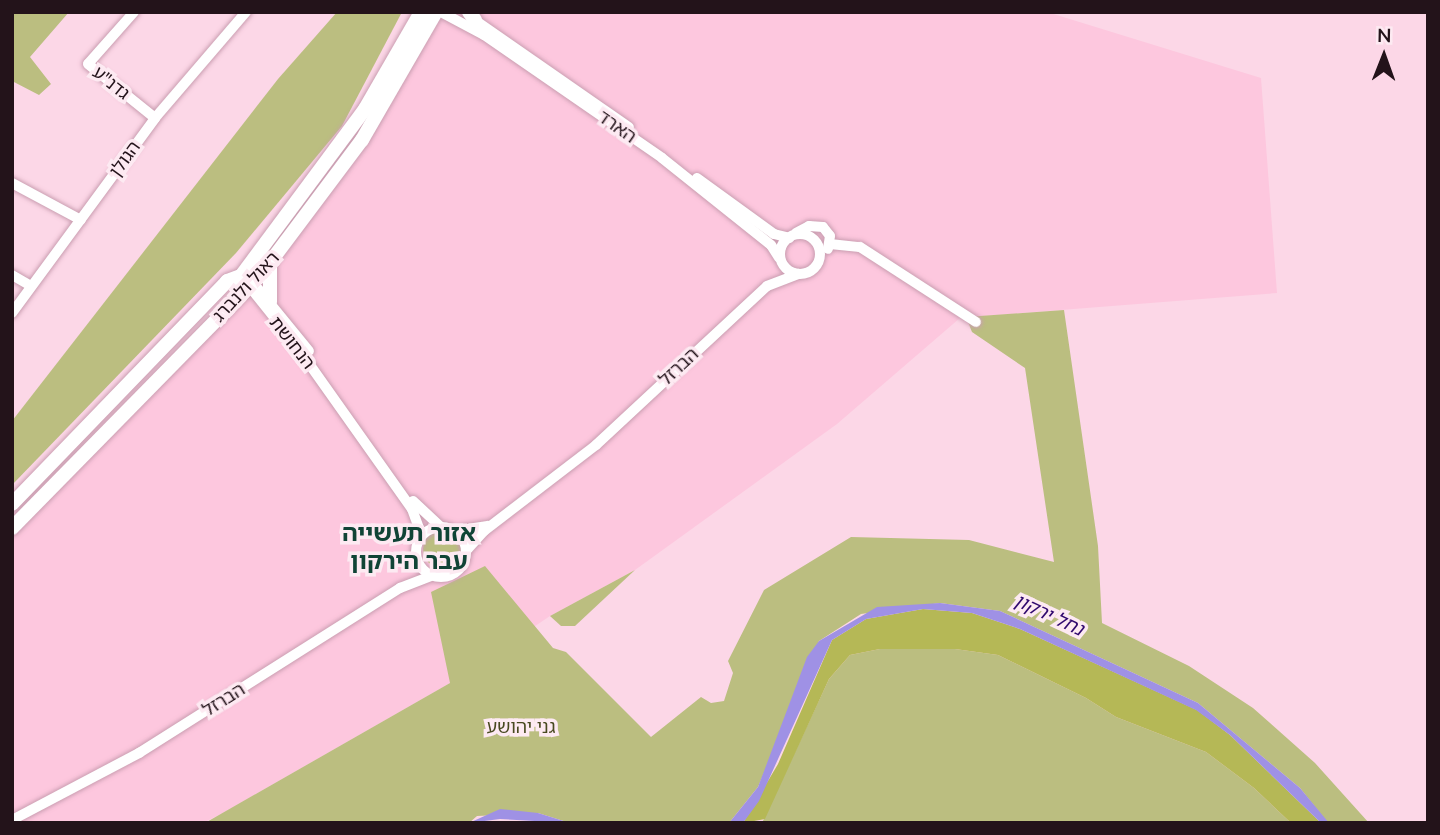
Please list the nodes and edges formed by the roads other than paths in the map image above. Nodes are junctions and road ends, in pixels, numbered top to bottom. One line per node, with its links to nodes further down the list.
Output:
1 (134, 12): 6 (street, גדנ"ע)
2 (246, 12): 6 (street, הגולן)
3 (421, 12): 16 (street, ראול ולנברג)
4 (438, 12): 11 (street, הארד); 12 (street, ראול ולנברג)
5 (469, 15): 9 (street, הארד)
6 (155, 118): 8 (street, הגולן)
7 (12, 183): 8 (street)
8 (81, 219): 17 (street, הגולן)
9 (791, 237): 10 (street); 11 (street); 13 (street)
10 (830, 244): 13 (street); 21 (street)
11 (780, 259): 14 (street); 18 (street, הברזל)
12 (271, 261): 16 (street, ראול ולנברג); 19 (street)
13 (817, 264): 14 (street)
14 (799, 274): 18 (street, הברזל)
15 (12, 275): 17 (street)
16 (246, 281): 19 (street, הנחושת); 22 (street, ראול ולנברג); 23 (street, ראול ולנברג); 29 (street, הנחושת)
17 (31, 286): 20 (street, הגולן)
18 (767, 286): 24 (street, הברזל)
19 (270, 302): 25 (street, הנחושת)
20 (12, 313)
21 (976, 322)
22 (13, 501): 23 (street)
23 (27, 513): 26 (street, ראול ולנברג); 28 (street)
24 (492, 525): 27 (street, הברזל); 30 (street, הברזל)
25 (441, 527): 27 (street); 29 (street)
26 (12, 528)
27 (455, 531): 30 (street)
28 (12, 540)
29 (417, 542): 31 (street)
30 (466, 551): 31 (street)
31 (431, 576): 32 (street, הברזל)
32 (12, 820)

